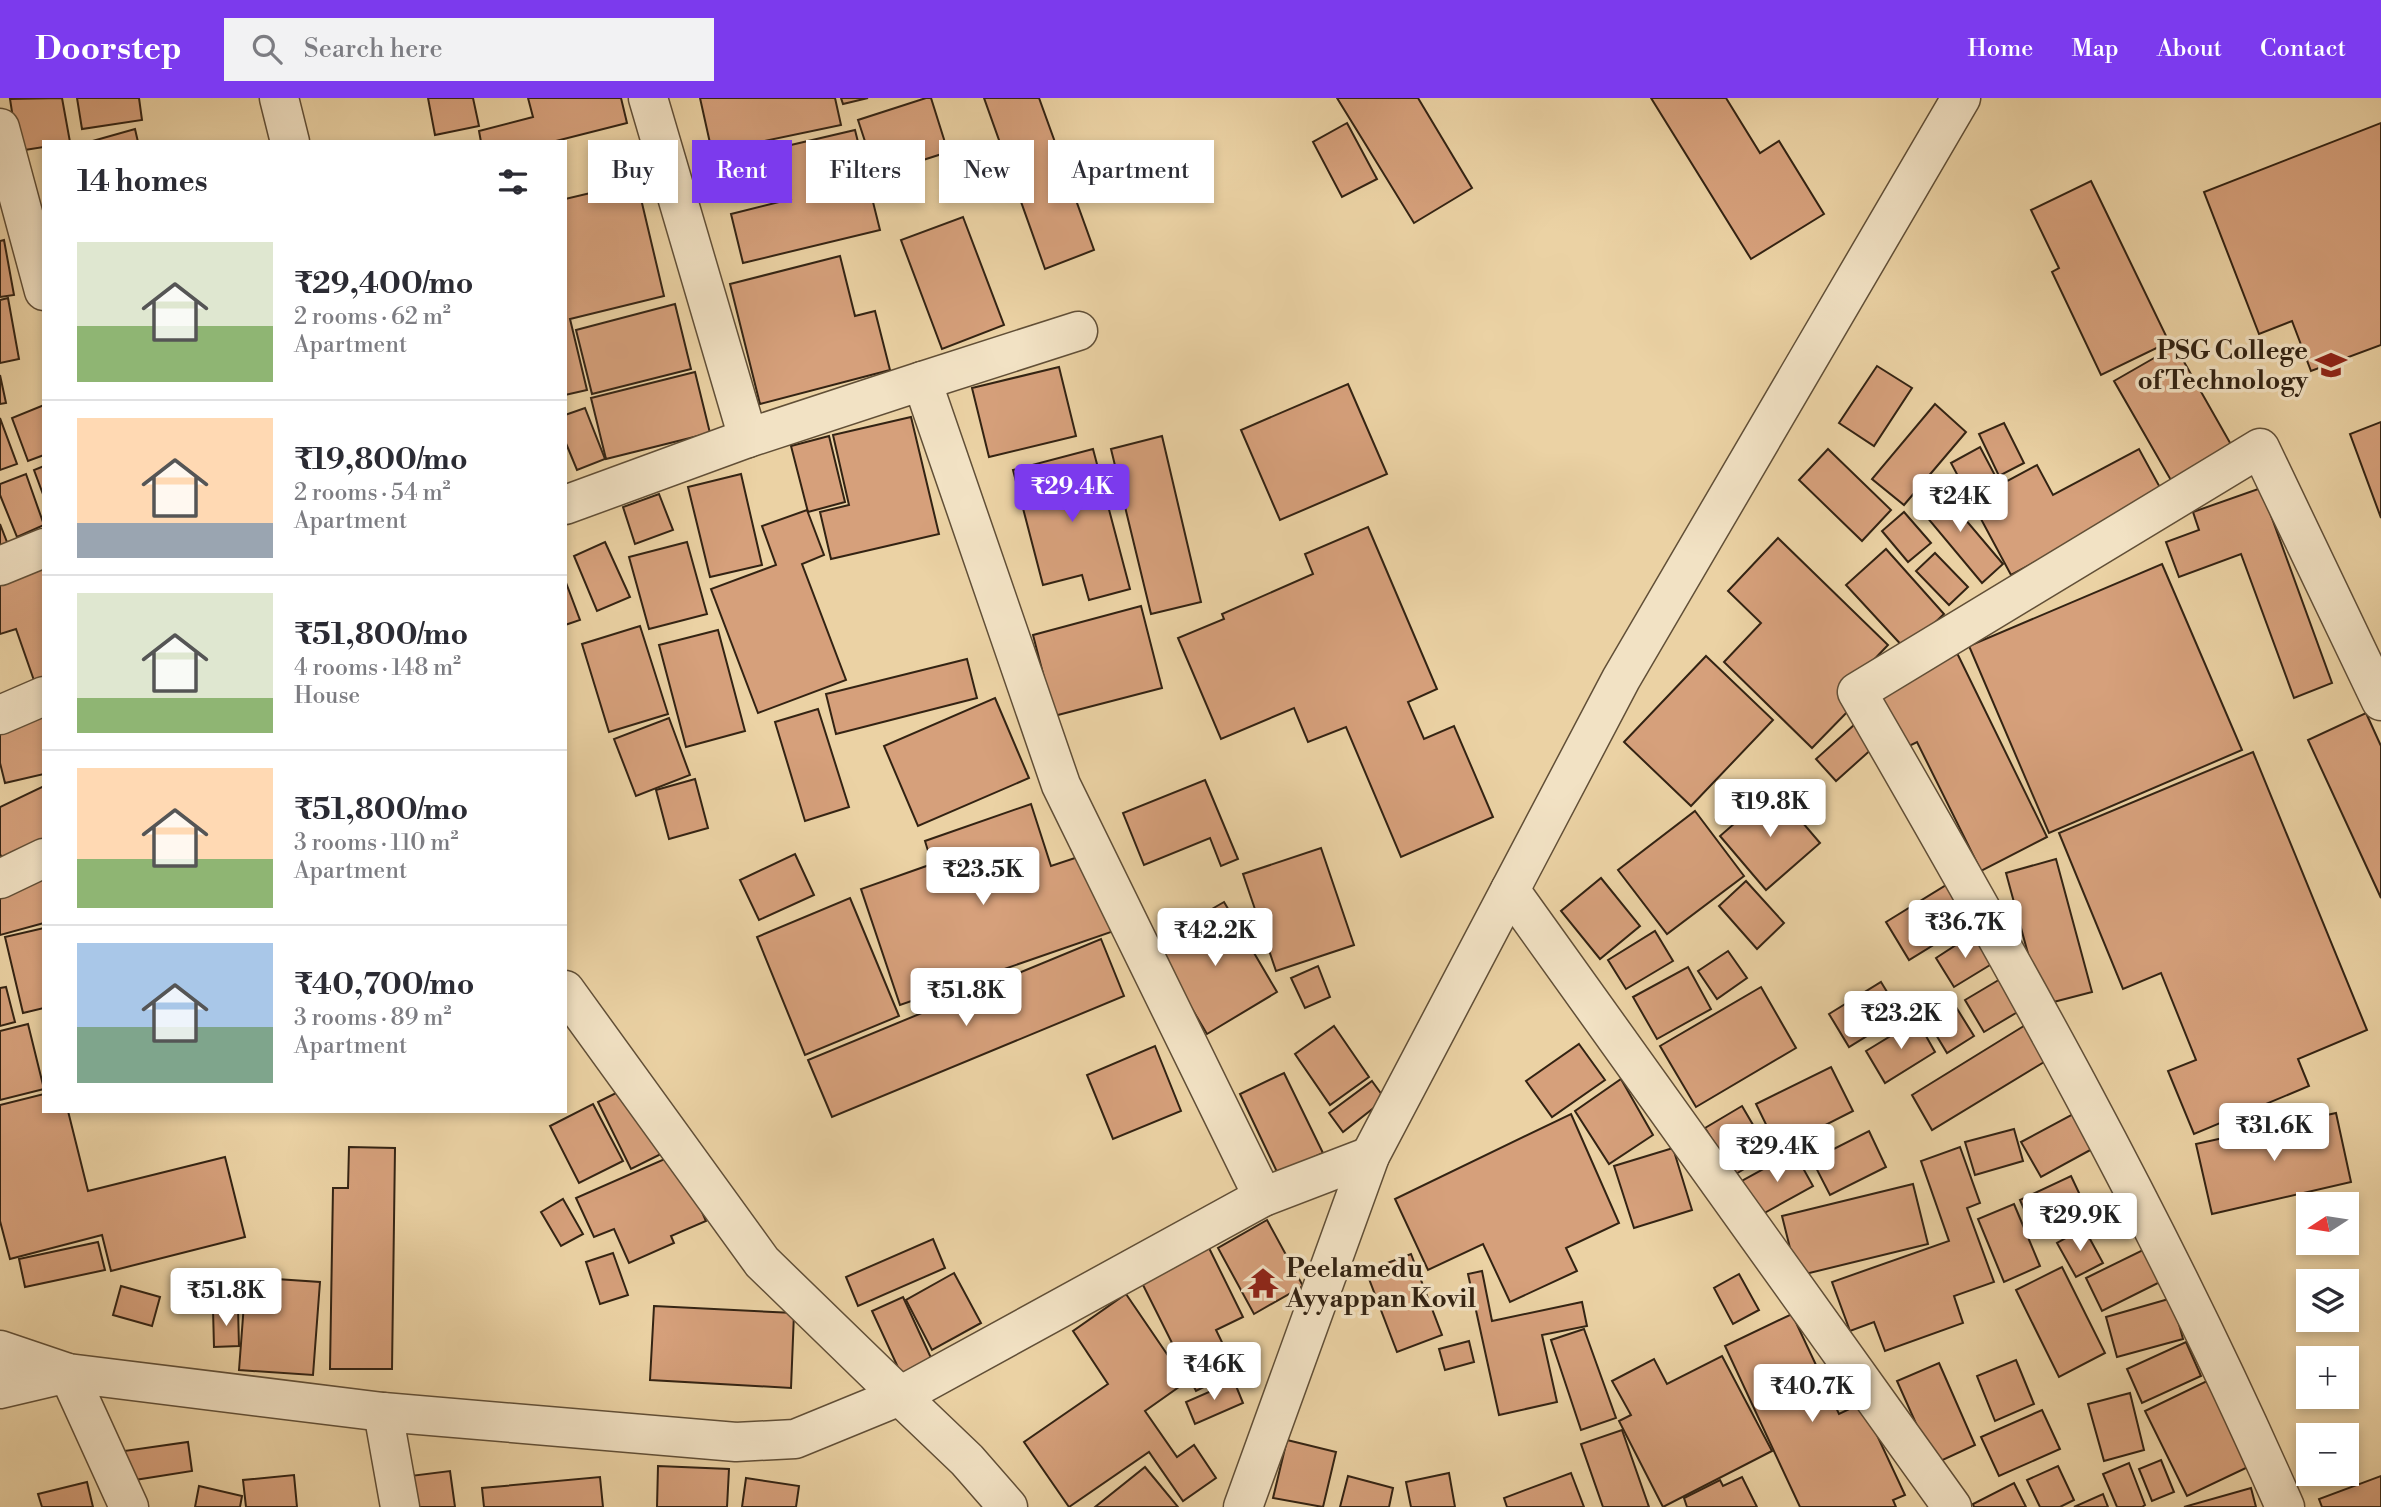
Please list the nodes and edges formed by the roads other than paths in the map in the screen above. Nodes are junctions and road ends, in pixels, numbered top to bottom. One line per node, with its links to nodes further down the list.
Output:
1 (279, 98): 5 (street)
2 (648, 98): 9 (street)
3 (1961, 98): 18 (street)
4 (0, 128): 6 (street)
5 (290, 140)
6 (42, 284)
7 (1078, 331): 8 (street)
8 (922, 381): 9 (street); 21 (street)
9 (748, 438): 10 (street)
10 (567, 504)
11 (42, 549): 12 (street)
12 (0, 566)
13 (42, 697): 15 (street)
14 (2381, 701): 32 (street)
15 (0, 715)
16 (42, 859): 17 (street)
17 (0, 879)
18 (1510, 890): 20 (street); 31 (street)
19 (567, 993): 25 (street)
20 (1370, 1156): 21 (street); 30 (street)
21 (1263, 1197): 25 (street)
22 (0, 1350): 23 (street)
23 (68, 1373): 24 (street); 26 (street); 27 (street)
24 (0, 1389)
25 (900, 1396): 26 (street); 29 (street)
26 (383, 1412): 28 (street)
27 (129, 1507)
28 (400, 1507)
29 (1008, 1507)
30 (1243, 1507)
31 (1952, 1507)
32 (2286, 1507)

